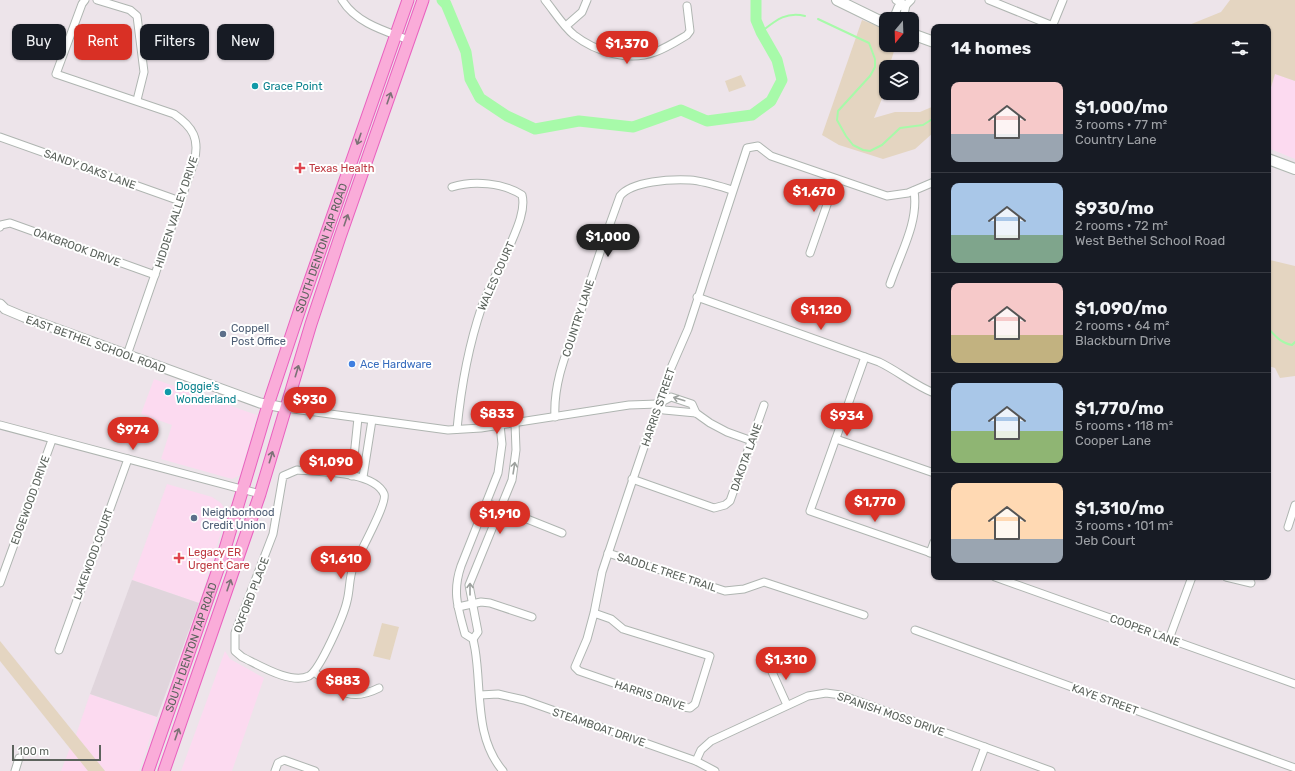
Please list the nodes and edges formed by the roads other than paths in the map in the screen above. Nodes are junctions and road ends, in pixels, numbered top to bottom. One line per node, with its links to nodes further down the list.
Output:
1 (85, 0): 26 (street, HIDDEN VALLEY DRIVE)
2 (97, 0): 21 (street)
3 (342, 0): 20 (street)
4 (423, 0): 23 (main road, SOUTH DENTON TAP ROAD)
5 (545, 0): 19 (street)
6 (587, 0): 19 (street)
7 (837, 0): 16 (main road)
8 (896, 0): 11 (street)
9 (989, 0): 17 (street)
10 (1063, 0): 18 (street)
11 (909, 2): 14 (street); 15 (street)
12 (406, 5): 20 (main road, SOUTH DENTON TAP ROAD)
13 (687, 6): 19 (street)
14 (896, 12)
15 (905, 12)
16 (879, 21)
17 (1046, 24)
18 (1054, 24)
19 (566, 26)
20 (396, 35): 23 (street); 28 (main road, SOUTH DENTON TAP ROAD, one-way to 28)
21 (140, 36)
22 (919, 37): 24 (main road)
23 (409, 40): 30 (main road, SOUTH DENTON TAP ROAD, one-way to 23)
24 (931, 41)
25 (143, 60): 26 (street)
26 (136, 100): 37 (street, HIDDEN VALLEY DRIVE)
27 (0, 137): 37 (street, SANDY OAKS LANE)
28 (352, 159): 30 (main road); 39 (main road, SOUTH DENTON TAP ROAD)
29 (1271, 160): 31 (main road)
30 (366, 163): 40 (main road, SOUTH DENTON TAP ROAD, one-way to 30)
31 (1295, 169)
32 (836, 180): 35 (street, HARRIS STREET); 36 (street); 41 (street)
33 (931, 183): 36 (street)
34 (452, 187): 60 (street, WALES COURT)
35 (732, 190): 44 (street, HARRIS STREET); 54 (street, COUNTRY LANE)
36 (914, 191): 43 (street)
37 (180, 201): 42 (street, HIDDEN VALLEY DRIVE)
38 (0, 227): 42 (street, OAKBROOK DRIVE)
39 (327, 230): 40 (main road); 50 (main road, SOUTH DENTON TAP ROAD)
40 (341, 235): 52 (main road, SOUTH DENTON TAP ROAD, one-way to 40)
41 (810, 253)
42 (155, 275): 46 (street, HIDDEN VALLEY DRIVE)
43 (890, 284)
44 (697, 297): 47 (street); 49 (street, HARRIS STREET)
45 (0, 304): 46 (street, EAST BETHEL SCHOOL ROAD)
46 (127, 355): 50 (street, EAST BETHEL SCHOOL ROAD)
47 (865, 357): 48 (street); 61 (street)
48 (931, 392)
49 (658, 404): 53 (street); 53 (street, one-way to 49); 54 (street); 68 (street, HARRIS STREET)
50 (268, 405): 52 (street, EAST BETHEL SCHOOL ROAD); 69 (main road, SOUTH DENTON TAP ROAD)
51 (764, 405): 63 (street, DAKOTA LANE)
52 (286, 408): 55 (street); 70 (main road, SOUTH DENTON TAP ROAD, one-way to 52)
53 (696, 413): 63 (street)
54 (555, 417): 57 (street)
55 (358, 418): 56 (street); 66 (street)
56 (372, 420): 60 (street); 67 (street)
57 (515, 423): 59 (street); 73 (street, one-way to 57)
58 (0, 425): 62 (street)
59 (500, 425): 60 (street); 71 (street)
60 (457, 429)
61 (836, 439): 65 (street); 77 (street)
62 (52, 440): 64 (street); 81 (street, EDGEWOOD DRIVE)
63 (752, 441): 68 (street, DAKOTA LANE)
64 (128, 459): 69 (street); 93 (street, LAKEWOOD COURT)
65 (931, 472)
66 (352, 476): 67 (street); 96 (street, OXFORD PLACE)
67 (363, 477): 96 (street)
68 (632, 479): 76 (street, HARRIS STREET)
69 (243, 489): 70 (street); 87 (main road, SOUTH DENTON TAP ROAD)
70 (260, 494): 89 (main road, SOUTH DENTON TAP ROAD, one-way to 70)
71 (487, 503): 73 (street); 84 (street)
72 (1295, 505): 74 (street)
73 (500, 508): 75 (street); 83 (street, one-way to 73)
74 (1288, 527)
75 (562, 533)
76 (608, 553): 85 (street, HARRIS STREET); 86 (street, SADDLE TREE TRAIL)
77 (931, 554)
78 (1004, 580): 92 (street, COOPER LANE)
79 (1191, 580): 92 (street)
80 (1238, 580): 82 (street)
81 (0, 583)
82 (1251, 583)
83 (472, 604): 84 (street); 88 (street); 91 (street)
84 (458, 607): 91 (street)
85 (594, 613): 95 (street, HARRIS STREET); 95 (street, HARRIS DRIVE)
86 (864, 615)
87 (201, 617): 89 (main road); 106 (main road, SOUTH DENTON TAP ROAD)
88 (532, 617)
89 (216, 622): 107 (main road, SOUTH DENTON TAP ROAD, one-way to 89)
90 (914, 630): 104 (street, KAYE STREET)
91 (473, 639): 99 (street)
92 (1169, 639): 97 (street, COOPER LANE)
93 (60, 650)
94 (768, 663): 100 (street)
95 (575, 667)
96 (312, 674): 98 (street)
97 (1295, 684)
98 (379, 688)
99 (480, 695): 103 (street, STEAMBOAT DRIVE); 110 (street)
100 (788, 705): 101 (street, SPANISH MOSS DRIVE); 103 (street, SPANISH MOSS DRIVE)
101 (985, 747): 112 (street); 113 (street, SPANISH MOSS DRIVE)
102 (19, 758): 105 (street)
103 (696, 761): 111 (street, STEAMBOAT DRIVE)
104 (1295, 768)
105 (15, 771)
106 (148, 771)
107 (164, 771)
108 (275, 771): 109 (street)
109 (315, 771)
110 (503, 771)
111 (715, 771)
112 (976, 771)
113 (1051, 771)

